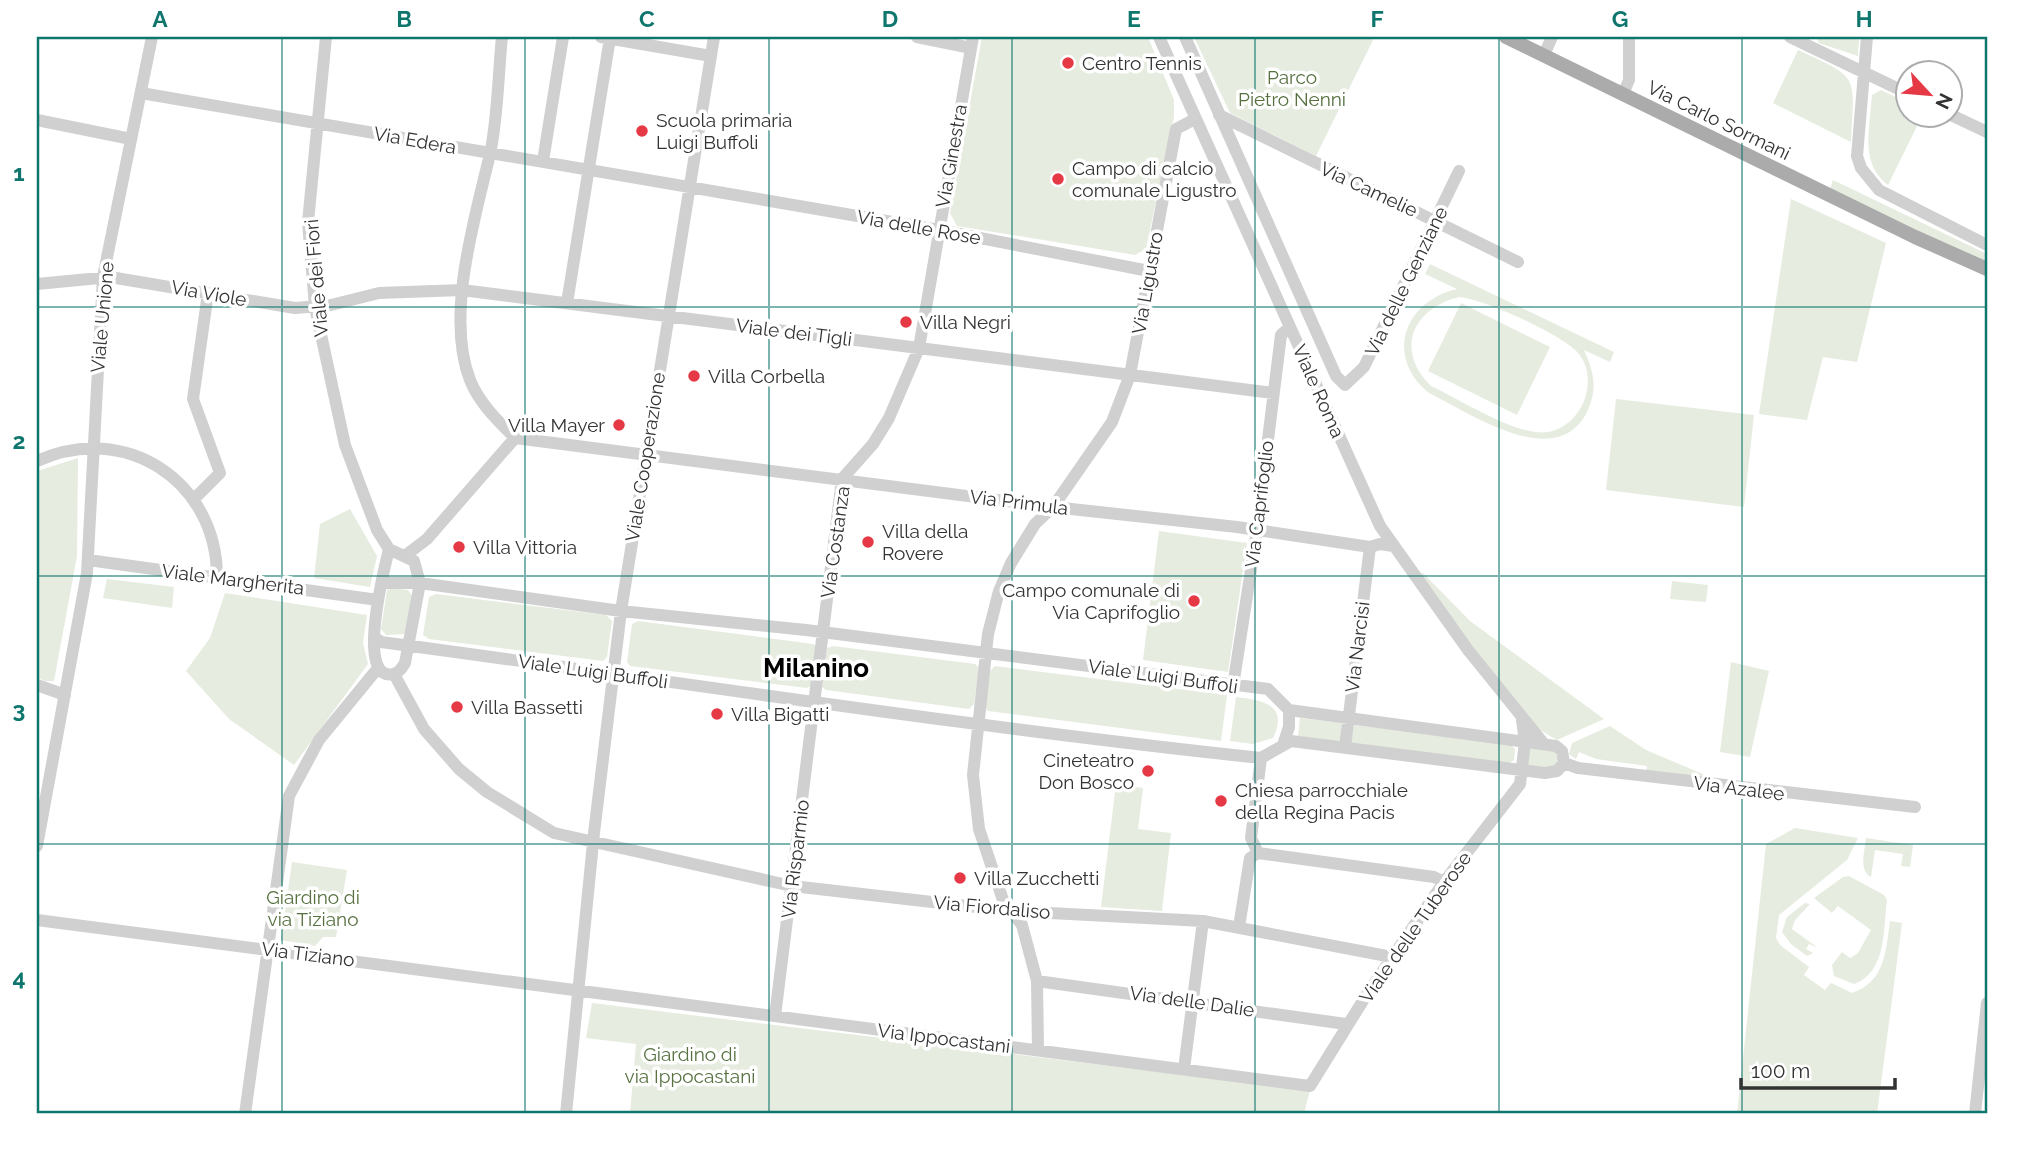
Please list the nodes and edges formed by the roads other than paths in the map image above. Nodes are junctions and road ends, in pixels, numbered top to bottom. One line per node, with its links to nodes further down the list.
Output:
1 (152, 37): 20 (street, Viale Unione)
2 (326, 37): 26 (street, Viale dei Fiori)
3 (502, 37): 30 (street)
4 (563, 37): 31 (street)
5 (605, 37): 17 (street); 32 (street)
6 (714, 37): 17 (street, Viale Cooperazione)
7 (918, 37): 15 (street, Via Ginestra)
8 (1159, 37): 24 (street, Viale Roma)
9 (1185, 37): 22 (street, Viale Roma)
10 (1506, 37): 16 (main road, Via Carlo Sormani)
11 (1552, 37): 16 (street)
12 (1629, 37): 21 (street)
13 (1790, 37): 18 (street)
14 (1867, 37): 18 (street)
15 (972, 42): 36 (street, Via Ginestra)
16 (1544, 55): 21 (main road, Via Carlo Sormani)
17 (711, 56): 34 (street, Viale Cooperazione)
18 (1863, 72): 19 (street); 38 (street)
19 (1895, 87)
20 (141, 93): 26 (street, Via Edera); 29 (street, Viale Unione)
21 (1623, 94): 37 (main road, Via Carlo Sormani)
22 (1213, 102): 23 (street, Viale Roma); 24 (street)
23 (1219, 115): 24 (street); 35 (street, Via Camelie); 53 (street, Viale Roma)
24 (1195, 119): 41 (street, Via Ligustro); 50 (street, Viale Roma)
25 (37, 120): 29 (street)
26 (317, 121): 30 (street, Via Edera); 48 (street, Viale dei Fiori)
27 (1965, 121): 28 (street)
28 (1987, 132)
29 (131, 139): 42 (street, Viale Unione)
30 (490, 153): 31 (street, Via Edera); 45 (street)
31 (543, 161): 32 (street, Via Edera)
32 (588, 169): 34 (street, Via Edera); 47 (street)
33 (1459, 171): 35 (street, Via delle Genziane)
34 (689, 187): 36 (street, Via delle Rose); 49 (street, Viale Cooperazione)
35 (1435, 220): 39 (street, Via Camelie); 53 (street, Via delle Genziane)
36 (939, 230): 41 (street, Via delle Rose); 51 (street, Via Ginestra)
37 (1915, 237): 40 (main road, Via Carlo Sormani); 43 (main road, Via Carlo Sormani)
38 (1987, 245)
39 (1518, 262)
40 (1987, 269)
41 (1149, 271): 52 (street, Via Ligustro)
42 (103, 277): 44 (street, Via Viole); 46 (street, Via Viole); 56 (street, Viale Unione)
43 (1987, 280)
44 (37, 284)
45 (462, 290): 47 (street, Viale dei Tigli); 48 (street, Viale dei Tigli); 55 (street)
46 (208, 293): 48 (street, Via Viole); 60 (street)
47 (567, 303): 49 (street, Viale dei Tigli)
48 (314, 307): 65 (street, Viale dei Fiori)
49 (667, 316): 51 (street, Viale dei Tigli); 57 (street, Viale Cooperazione)
50 (1290, 327): 54 (street, Via Caprifoglio); 63 (street, Viale Roma)
51 (919, 348): 52 (street, Viale dei Tigli); 59 (street, Via Costanza)
52 (1130, 375): 54 (street, Viale dei Tigli); 61 (street, Via Ligustro)
53 (1345, 385)
54 (1273, 393): 62 (street, Via Caprifoglio)
55 (515, 438): 57 (street, Via Primula); 66 (street)
56 (93, 448): 58 (street); 60 (street); 67 (street, Viale Unione)
57 (645, 454): 59 (street, Via Primula); 72 (street, Viale Cooperazione)
58 (37, 460)
59 (842, 479): 61 (street, Via Primula); 73 (street, Via Costanza)
60 (193, 500): 68 (street)
61 (1054, 508): 62 (street, Via Primula); 76 (street, Via Ligustro)
62 (1257, 531): 64 (street, Via Primula); 81 (street, Via Caprifoglio)
63 (1393, 546): 64 (street, Via Primula); 86 (street, Viale Roma)
64 (1370, 547): 85 (street, Via Narcisi)
65 (389, 549): 66 (street); 69 (street)
66 (407, 555): 70 (street)
67 (88, 560): 68 (street, Viale Margherita); 82 (street, Viale Unione)
68 (217, 578): 71 (street, Viale Margherita)
69 (382, 583): 70 (street, Viale Luigi Buffoli); 71 (street)
70 (420, 583): 72 (street, Viale Luigi Buffoli); 75 (street)
71 (378, 600): 74 (street)
72 (621, 611): 73 (street, Viale Luigi Buffoli); 79 (street, Viale Cooperazione)
73 (822, 632): 76 (street, Viale Luigi Buffoli); 83 (street)
74 (374, 637): 75 (street, Viale Luigi Buffoli); 77 (street)
75 (410, 645): 78 (street); 79 (street, Viale Luigi Buffoli)
76 (986, 653): 81 (street, Viale Luigi Buffoli); 87 (street)
77 (376, 664): 78 (street); 106 (street)
78 (394, 674): 97 (street, Via Fiordaliso)
79 (612, 676): 83 (street, Viale Luigi Buffoli); 97 (street, Viale Cooperazione)
80 (37, 685): 82 (street)
81 (1233, 686): 84 (street, Viale Luigi Buffoli)
82 (65, 695): 96 (street, Viale Unione)
83 (814, 702): 87 (street, Viale Luigi Buffoli); 101 (street, Via Risparmio)
84 (1289, 710): 85 (street); 90 (street)
85 (1349, 719): 88 (street); 91 (street, Via Narcisi)
86 (1522, 720): 88 (street, Viale Roma); 89 (street, Viale Roma)
87 (977, 723): 92 (street, Viale Luigi Buffoli); 102 (street)
88 (1525, 742): 89 (street); 94 (street, Viale Roma)
89 (1544, 744): 93 (street, Viale Roma)
90 (1283, 745): 91 (street); 92 (street)
91 (1345, 747): 94 (street)
92 (1261, 758): 99 (street)
93 (1564, 763): 94 (street); 95 (street, Via Azalee)
94 (1522, 771): 100 (street, Viale delle Tuberose)
95 (1915, 807)
96 (39, 824): 98 (street, Viale Unione)
97 (593, 842): 101 (street, Via Fiordaliso); 109 (street, Viale Cooperazione)
98 (37, 846)
99 (1258, 852): 100 (street); 105 (street)
100 (1444, 882): 107 (street, Viale delle Tuberose)
101 (792, 886): 102 (street, Via Fiordaliso); 112 (street, Via Risparmio)
102 (1011, 911): 104 (street, Via Fiordaliso); 108 (street)
103 (37, 920): 106 (street, Via Tiziano)
104 (1203, 921): 105 (street, Via Fiordaliso); 110 (street)
105 (1239, 927): 107 (street, Via Fiordaliso)
106 (268, 950): 109 (street, Via Tiziano); 117 (street)
107 (1392, 957): 113 (street, Viale delle Tuberose)
108 (1037, 981): 110 (street, Via delle Dalie); 114 (street)
109 (578, 991): 112 (street, Via Ippocastani); 118 (street, Viale Cooperazione)
110 (1192, 1001): 113 (street, Via delle Dalie); 115 (street)
111 (1987, 1003): 119 (street)
112 (775, 1016): 114 (street, Via Ippocastani)
113 (1346, 1024): 116 (street, Viale delle Tuberose)
114 (1038, 1050): 115 (street, Via Ippocastani)
115 (1184, 1069): 116 (street, Via Ippocastani)
116 (1310, 1086)
117 (245, 1114)
118 (566, 1114)
119 (1975, 1114)

